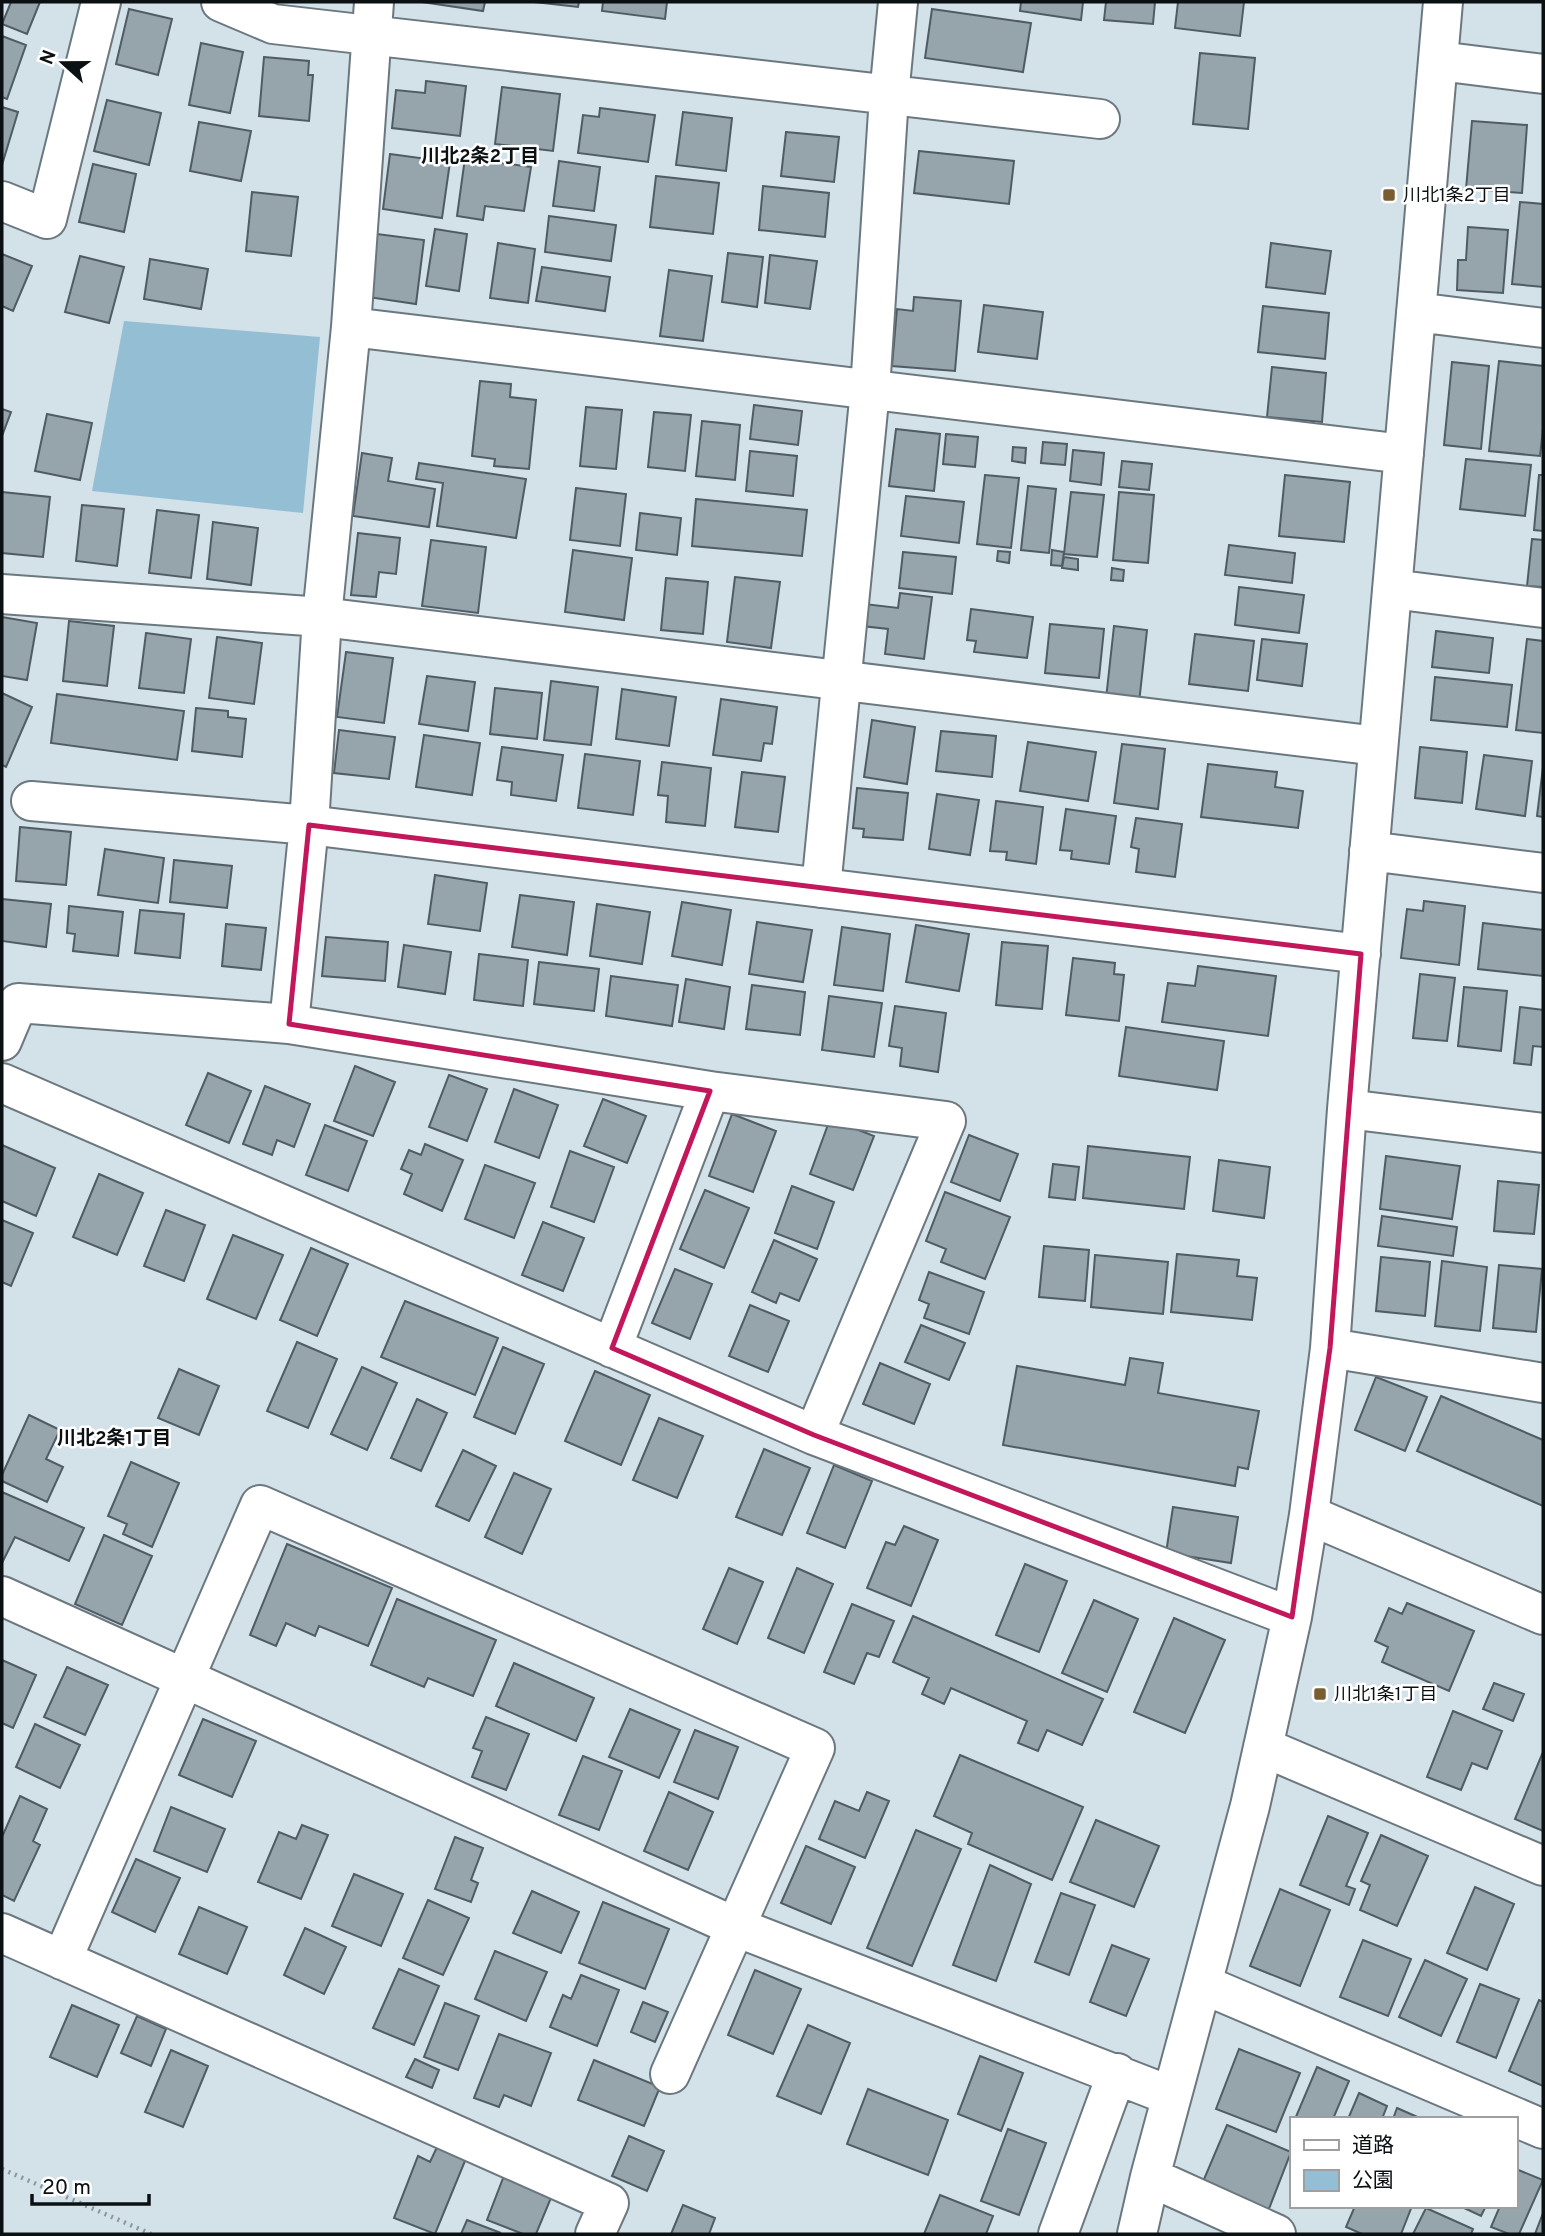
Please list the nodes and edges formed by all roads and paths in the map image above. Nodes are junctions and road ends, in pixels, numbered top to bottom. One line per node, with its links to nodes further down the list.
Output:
1 (101, 2): 10 (street)
2 (221, 2): 5 (street)
3 (898, 2): 8 (street)
4 (1443, 2): 6 (street)
5 (372, 19): 8 (street); 12 (street)
6 (1439, 61): 7 (street); 11 (street)
7 (1543, 74)
8 (889, 96): 9 (street); 14 (street)
9 (1100, 119)
10 (2, 201)
11 (1416, 312): 13 (street); 15 (street)
12 (352, 327): 14 (street); 19 (street)
13 (1543, 328)
14 (870, 390): 15 (street); 20 (street)
15 (1404, 454): 16 (street)
16 (1392, 589): 18 (street); 21 (street)
17 (2, 594): 19 (street)
18 (1543, 608)
19 (322, 617): 20 (street); 23 (street)
20 (840, 682): 21 (street); 26 (street)
21 (1378, 746): 24 (street)
22 (31, 801): 23 (street)
23 (309, 825): 26 (street); 28 (street)
24 (1369, 851): 25 (street); 27 (street)
25 (1543, 873)
26 (821, 888): 27 (street)
27 (1361, 954): 32 (street)
28 (289, 1024): 29 (street); 31 (street)
29 (2, 1041)
30 (2, 1083): 34 (street)
31 (710, 1091): 34 (street); 37 (street)
32 (1348, 1109): 33 (street); 35 (street)
33 (1543, 1133)
34 (612, 1348): 37 (street)
35 (1330, 1348): 36 (street); 38 (street)
36 (1543, 1383)
37 (814, 1435): 41 (street)
38 (1309, 1515): 40 (street); 41 (street)
39 (2, 1596): 42 (street)
40 (1543, 1615)
41 (1292, 1617): 43 (street)
42 (185, 1678): 45 (street); 45 (street); 47 (street)
43 (1263, 1747): 44 (street); 48 (street)
44 (1543, 1866)
45 (736, 1927): 49 (street); 50 (street)
46 (2, 1933): 47 (street)
47 (62, 1960): 58 (street)
48 (1202, 1984): 51 (street); 52 (street)
49 (1117, 2073): 51 (street); 59 (street)
50 (670, 2074)
51 (1171, 2096): 56 (street)
52 (1515, 2117)
53 (1517, 2118): 54 (street)
54 (1543, 2129)
55 (2, 2169): 57 (path)
56 (1150, 2177): 60 (street); 61 (street)
57 (150, 2234)
58 (596, 2234)
59 (1058, 2234)
60 (1137, 2234)
61 (1276, 2234)

